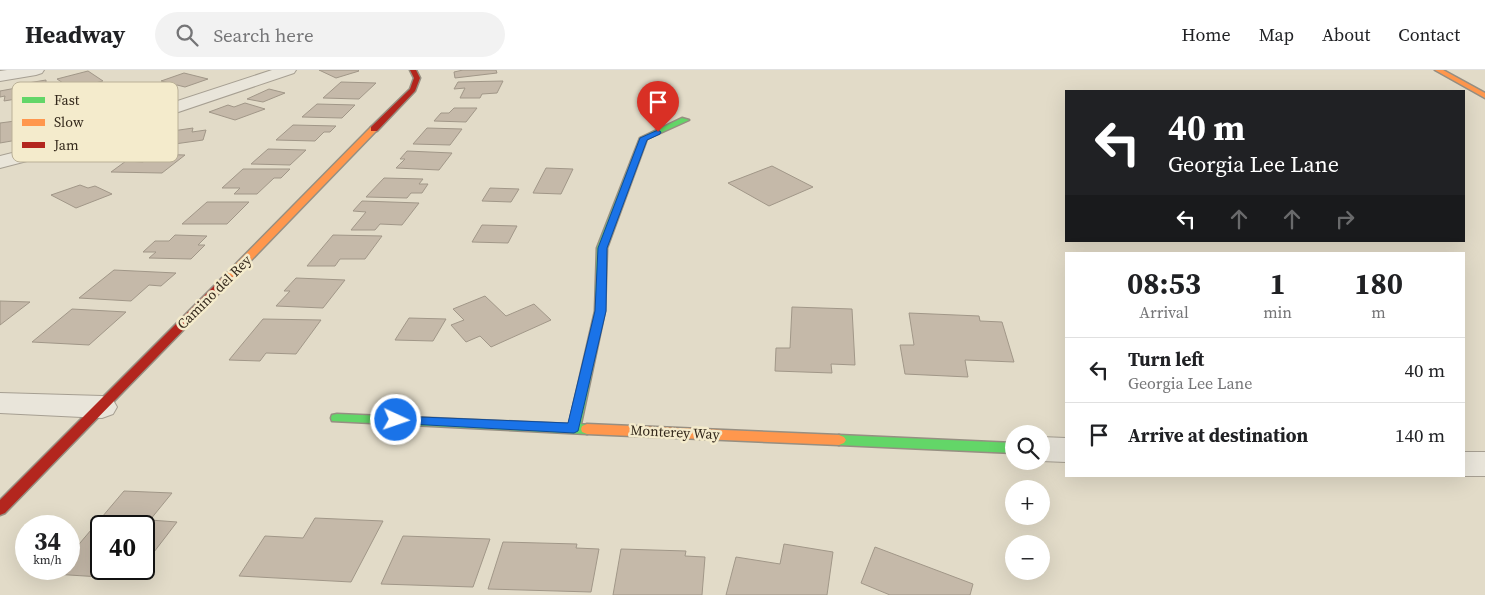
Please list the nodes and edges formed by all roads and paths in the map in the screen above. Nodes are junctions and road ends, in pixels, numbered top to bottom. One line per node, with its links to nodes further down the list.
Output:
1 (36, 70): 5 (street)
2 (288, 70): 7 (street)
3 (412, 70): 12 (street, Camino del Rey)
4 (1438, 70): 6 (street)
5 (0, 76)
6 (1485, 96)
7 (178, 107)
8 (685, 120): 14 (street)
9 (48, 162): 10 (street)
10 (49, 171)
11 (0, 403): 12 (street)
12 (102, 406): 20 (street, Camino del Rey)
13 (337, 418): 14 (street, Monterey Way)
14 (574, 428): 15 (street, Monterey Way)
15 (1005, 448)
16 (1050, 449): 17 (street)
17 (1065, 450)
18 (1465, 464): 19 (street)
19 (1485, 464)
20 (0, 509)

